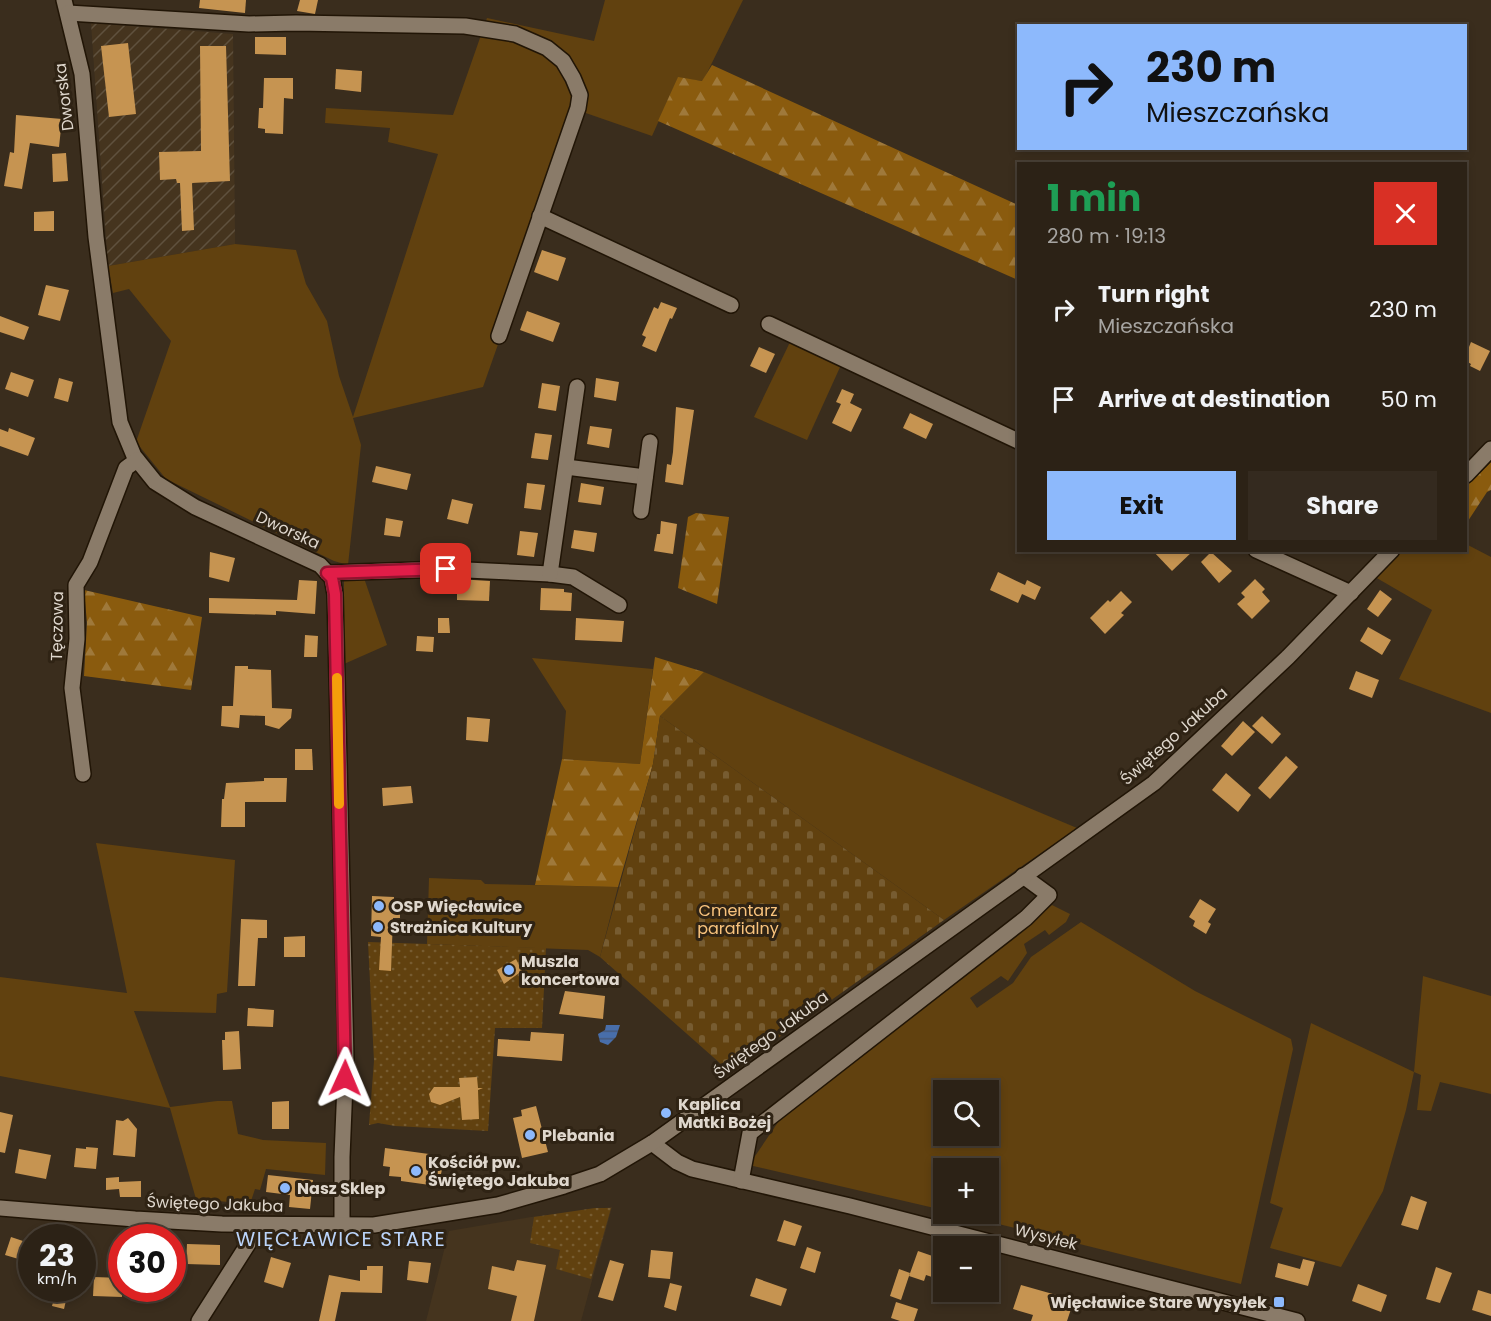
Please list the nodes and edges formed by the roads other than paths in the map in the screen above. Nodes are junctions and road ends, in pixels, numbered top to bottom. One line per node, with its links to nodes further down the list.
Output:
1 (66, 7): 2 (street); 10 (street, Dworska)
2 (540, 216): 3 (street); 5 (street)
3 (731, 305)
4 (769, 324): 7 (street)
5 (499, 336)
6 (578, 387): 11 (street)
7 (1017, 441)
8 (650, 442): 13 (street)
9 (1491, 449): 12 (street)
10 (137, 460): 17 (street, Dworska); 21 (street, Tęczowa)
11 (566, 467): 13 (street); 18 (street)
12 (1467, 474)
13 (645, 477): 14 (street)
14 (640, 511)
15 (1260, 552): 19 (street)
16 (1390, 552): 19 (street, Świętego Jakuba)
17 (327, 573): 18 (street); 27 (street, Dworska)
18 (550, 574): 20 (street)
19 (1351, 593): 22 (street, Świętego Jakuba)
20 (619, 606)
21 (83, 774)
22 (1023, 876): 23 (street, Świętego Jakuba); 24 (street)
23 (652, 1143): 24 (street, Wysyłek); 27 (street, Świętego Jakuba)
24 (741, 1181): 29 (street, Wysyłek)
25 (0, 1208): 26 (street, Świętego Jakuba)
26 (250, 1225): 27 (street, Świętego Jakuba); 28 (street)
27 (342, 1225)
28 (199, 1321)
29 (1298, 1321)

